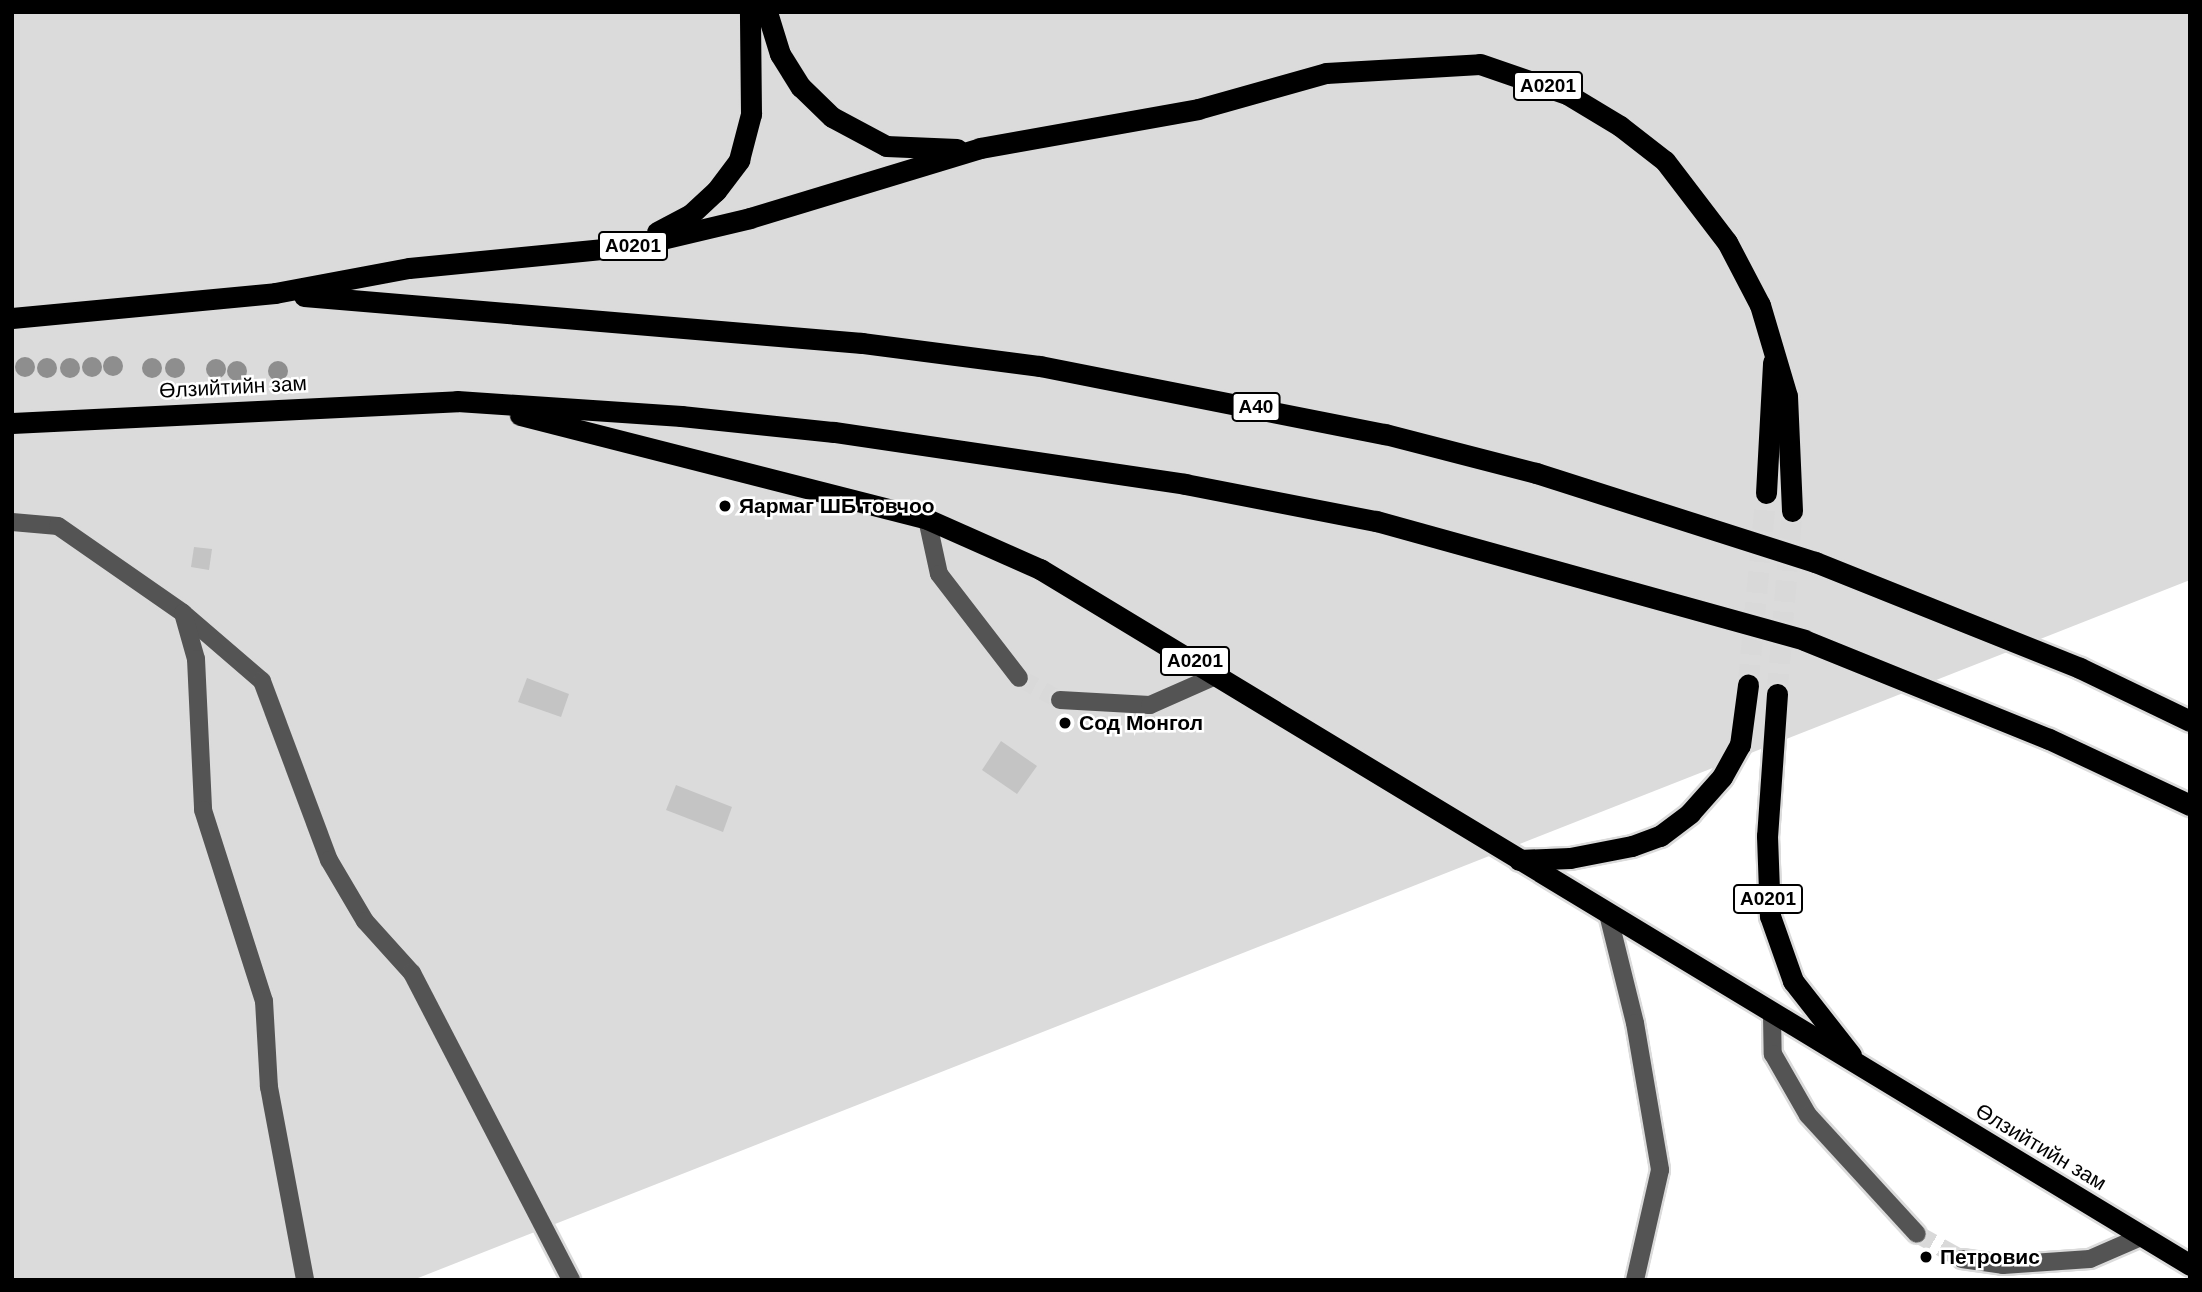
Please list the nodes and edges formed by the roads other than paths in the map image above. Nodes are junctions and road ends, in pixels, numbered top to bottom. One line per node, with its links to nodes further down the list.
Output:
1 (750, 12): 4 (highway)
2 (767, 12): 3 (highway)
3 (980, 148): 4 (highway, A0201); 7 (highway, A0201)
4 (632, 246): 5 (highway, A0201)
5 (275, 293): 6 (highway, A0201); 20 (highway, A40)
6 (12, 318)
7 (1774, 349): 10 (highway); 11 (highway, A0201)
8 (457, 401): 9 (highway, Өлзийтийн зам / A0201); 12 (highway, A0201); 21 (highway)
9 (12, 423)
10 (1766, 493)
11 (1792, 511)
12 (927, 519): 15 (highway, A0201); 16 (lane)
13 (12, 522): 14 (lane)
14 (183, 613): 30 (lane); 31 (lane)
15 (1218, 676): 19 (lane); 22 (highway, A0201)
16 (1019, 678)
17 (1748, 685): 22 (highway)
18 (1777, 694): 25 (highway, A0201)
19 (1059, 700)
20 (2190, 721)
21 (2190, 805)
22 (1518, 860): 23 (highway, A0201)
23 (1608, 914): 24 (highway, A0201); 32 (lane)
24 (1772, 1015): 25 (highway, A0201); 26 (lane)
25 (1867, 1072): 27 (highway, Өлзийтийн зам / A0201)
26 (1917, 1234)
27 (2143, 1236): 28 (lane); 29 (highway, Өлзийтийн зам / A0201)
28 (1962, 1259)
29 (2190, 1265)
30 (305, 1280)
31 (571, 1280)
32 (1635, 1280)

